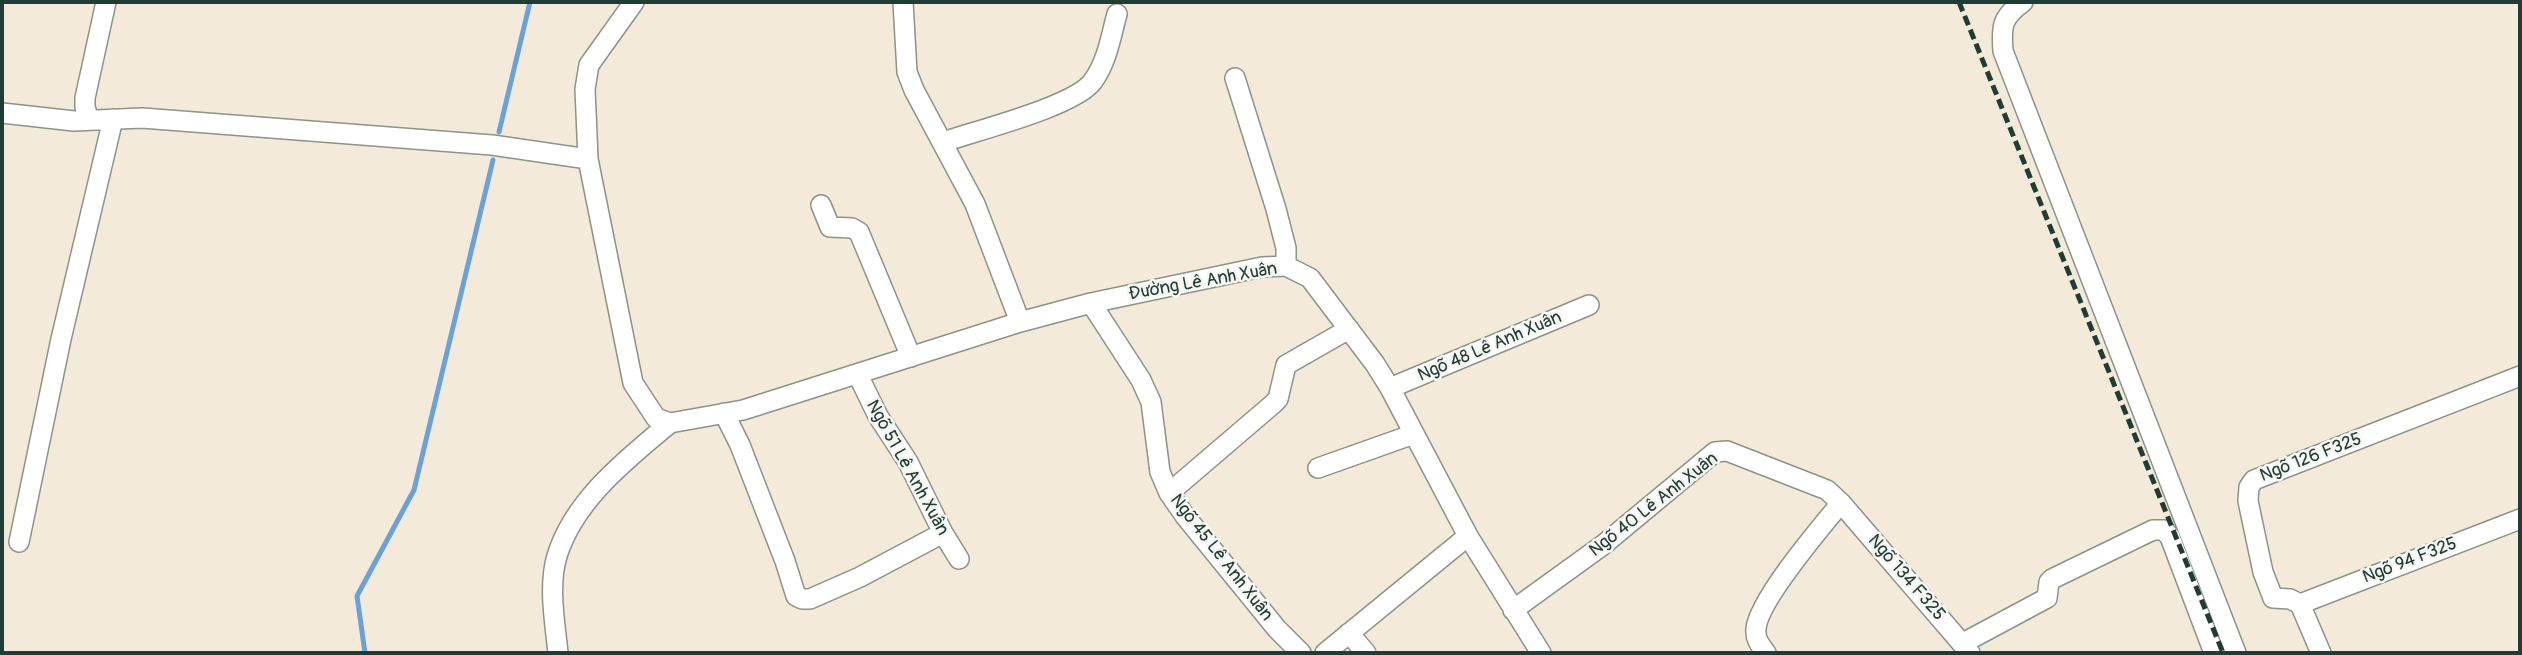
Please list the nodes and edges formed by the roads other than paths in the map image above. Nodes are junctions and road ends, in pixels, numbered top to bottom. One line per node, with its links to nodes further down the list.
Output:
1 (106, 2): 8 (street)
2 (634, 2): 11 (street)
3 (903, 2): 10 (street)
4 (2022, 2): 44 (street)
5 (1117, 14): 10 (street)
6 (1235, 78): 13 (street)
7 (2, 113): 8 (street)
8 (89, 120): 9 (street)
9 (113, 120): 11 (street); 31 (street)
10 (943, 142): 16 (street)
11 (588, 159): 23 (street)
12 (821, 205): 18 (street)
13 (1286, 266): 14 (street, Đường Lê Anh Xuân); 17 (street, Đường Lê Anh Xuân)
14 (1091, 303): 16 (street, Đường Lê Anh Xuân); 26 (street, Ngõ 45 Lê Anh Xuân)
15 (1589, 305): 21 (street, Ngõ 48 Lê Anh Xuân)
16 (1020, 322): 18 (street, Đường Lê Anh Xuân)
17 (1349, 329): 21 (street, Đường Lê Anh Xuân); 26 (street)
18 (911, 357): 19 (street, Đường Lê Anh Xuân)
19 (858, 375): 22 (street, Đường Lê Anh Xuân); 29 (street, Ngõ 51 Lê Anh Xuân)
20 (2520, 376): 33 (street, Ngõ 126 F325)
21 (1390, 388): 24 (street, Đường Lê Anh Xuân)
22 (724, 413): 23 (street, Đường Lê Anh Xuân); 29 (street)
23 (670, 423): 37 (street)
24 (1414, 434): 25 (street); 30 (street, Đường Lê Anh Xuân)
25 (1318, 468)
26 (1169, 493): 38 (street, Ngõ 45 Lê Anh Xuân)
27 (1841, 503): 34 (street, Ngõ 40 Lê Anh Xuân); 36 (street, Ngõ 134 F325); 42 (street)
28 (2520, 519): 33 (street, Ngõ 94 F325)
29 (943, 533): 32 (street, Ngõ 51 Lê Anh Xuân)
30 (1468, 536): 34 (street, Đường Lê Anh Xuân); 35 (street)
31 (19, 542)
32 (958, 559)
33 (2300, 604): 45 (street)
34 (1513, 610): 41 (street, Đường Lê Anh Xuân)
35 (1349, 633): 39 (street); 40 (street)
36 (1967, 648): 43 (street)
37 (558, 653)
38 (1301, 653)
39 (1325, 653)
40 (1366, 653)
41 (1541, 653)
42 (1766, 653)
43 (2214, 653)
44 (2236, 653)
45 (2321, 653)

